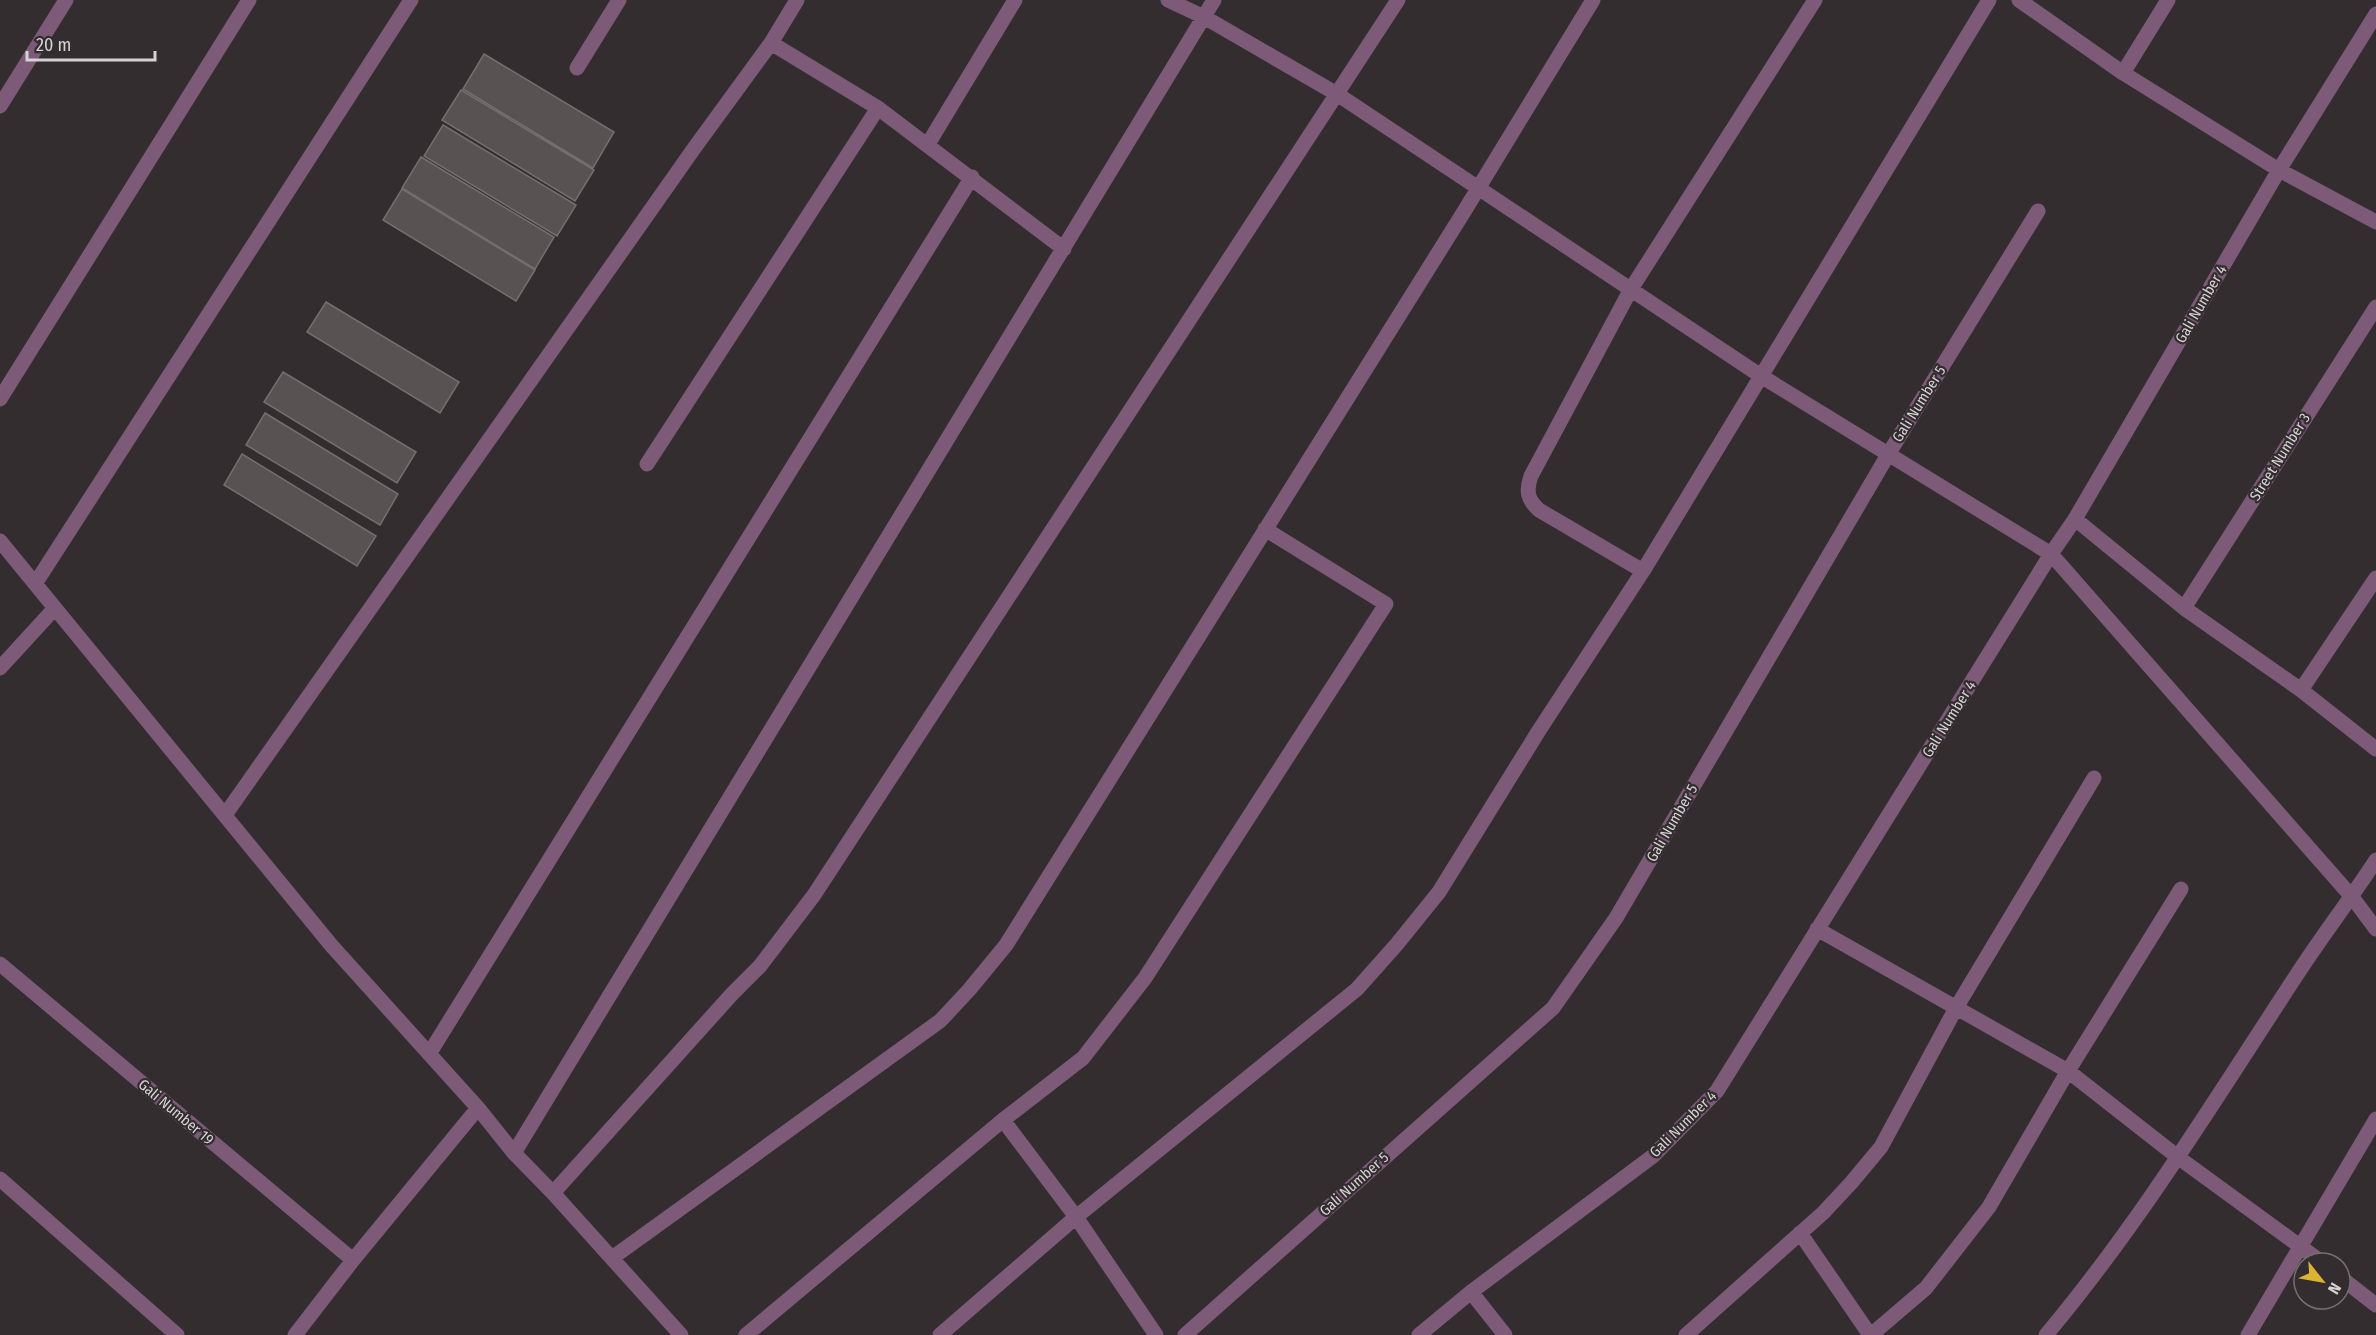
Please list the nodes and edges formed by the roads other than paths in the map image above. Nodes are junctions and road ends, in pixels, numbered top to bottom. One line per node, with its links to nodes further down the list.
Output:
1 (66, 0): 21 (street)
2 (249, 0): 33 (street)
3 (411, 0): 42 (street)
4 (619, 0): 18 (street)
5 (797, 0): 17 (street)
6 (1015, 0): 23 (street)
7 (1168, 0): 16 (street)
8 (1214, 0): 16 (street)
9 (1398, 0): 20 (street)
10 (1593, 0): 26 (street)
11 (1815, 0): 30 (street)
12 (1989, 0): 32 (street)
13 (2019, 0): 19 (street)
14 (2168, 0): 19 (street)
15 (2376, 14): 24 (street, Gali Number 4)
16 (1204, 17): 20 (street); 29 (street)
17 (771, 43): 22 (street); 49 (street)
18 (577, 68)
19 (2123, 73): 24 (street)
20 (1337, 94): 26 (street); 65 (street)
21 (0, 106)
22 (878, 108): 23 (street); 35 (street)
23 (928, 144): 25 (street)
24 (2280, 170): 28 (street); 36 (street, Gali Number 4)
25 (972, 177): 29 (street); 57 (street)
26 (1479, 187): 30 (street); 37 (street)
27 (2038, 212): 34 (street, Gali Number 5)
28 (2376, 222)
29 (1064, 249): 62 (street)
30 (1631, 289): 32 (street); 40 (street)
31 (2376, 307): 44 (street, Street Number 3)
32 (1761, 376): 34 (street); 40 (street)
33 (0, 399)
34 (1889, 453): 39 (street); 81 (street, Gali Number 5)
35 (647, 464)
36 (2075, 519): 39 (street, Gali Number 4); 44 (street)
37 (1265, 530): 60 (street); 70 (street)
38 (0, 541): 42 (street)
39 (2051, 554): 52 (street); 53 (street, Gali Number 4)
40 (1643, 571): 66 (street)
41 (2376, 578): 46 (street)
42 (35, 584): 43 (street)
43 (55, 608): 45 (street); 49 (street)
44 (2184, 608): 46 (street)
45 (0, 668)
46 (2301, 690): 47 (street)
47 (2376, 748)
48 (2094, 778): 56 (street)
49 (225, 815): 57 (street)
50 (2376, 860): 52 (street)
51 (2181, 889): 58 (street)
52 (2352, 897): 54 (street); 63 (street)
53 (1817, 929): 56 (street); 73 (street, Gali Number 4)
54 (2376, 929)
55 (0, 964): 71 (street, Gali Number 19)
56 (1956, 1008): 58 (street); 67 (street)
57 (429, 1054): 59 (street)
58 (2068, 1071): 63 (street); 85 (street)
59 (478, 1108): 62 (street); 71 (street)
60 (1003, 1120): 66 (street); 78 (street)
61 (2375, 1123): 68 (street)
62 (514, 1153): 65 (street)
63 (2179, 1158): 68 (street); 86 (street)
64 (0, 1179): 75 (street)
65 (553, 1193): 70 (street)
66 (1076, 1217): 79 (street); 80 (street)
67 (1800, 1233): 84 (street); 85 (street)
68 (2302, 1247): 69 (street); 87 (street)
69 (2307, 1251)
70 (612, 1258): 77 (street)
71 (353, 1260): 76 (street)
72 (2352, 1286): 74 (street)
73 (1471, 1292): 82 (street, Gali Number 4); 83 (street)
74 (2376, 1305)
75 (177, 1335)
76 (295, 1335)
77 (681, 1335)
78 (746, 1335)
79 (940, 1335)
80 (1156, 1335)
81 (1185, 1335)
82 (1419, 1335)
83 (1504, 1335)
84 (1686, 1335)
85 (1870, 1335)
86 (2046, 1335)
87 (2248, 1335)

